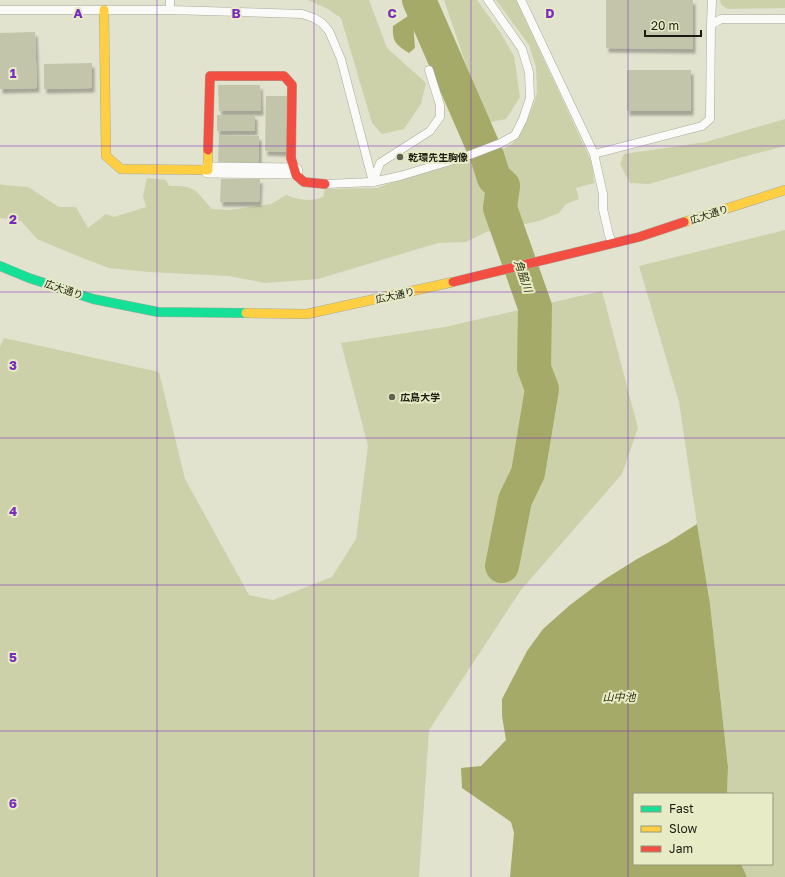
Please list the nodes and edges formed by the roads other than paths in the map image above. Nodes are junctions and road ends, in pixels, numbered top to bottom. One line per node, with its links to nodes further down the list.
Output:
1 (170, 0): 7 (lane)
2 (488, 0): 14 (lane)
3 (521, 0): 11 (lane)
4 (712, 0): 9 (lane)
5 (0, 10): 6 (lane)
6 (104, 10): 7 (lane); 12 (street)
7 (170, 10): 14 (lane)
8 (785, 19): 9 (lane)
9 (711, 25): 11 (lane)
10 (429, 70): 14 (lane)
11 (594, 154): 17 (lane)
12 (208, 170): 13 (street); 13 (street)
13 (295, 171): 15 (street)
14 (373, 182): 15 (lane)
15 (325, 184)
16 (785, 190): 17 (street, 広大通り)
17 (612, 244): 18 (street, 広大通り)
18 (0, 266)

